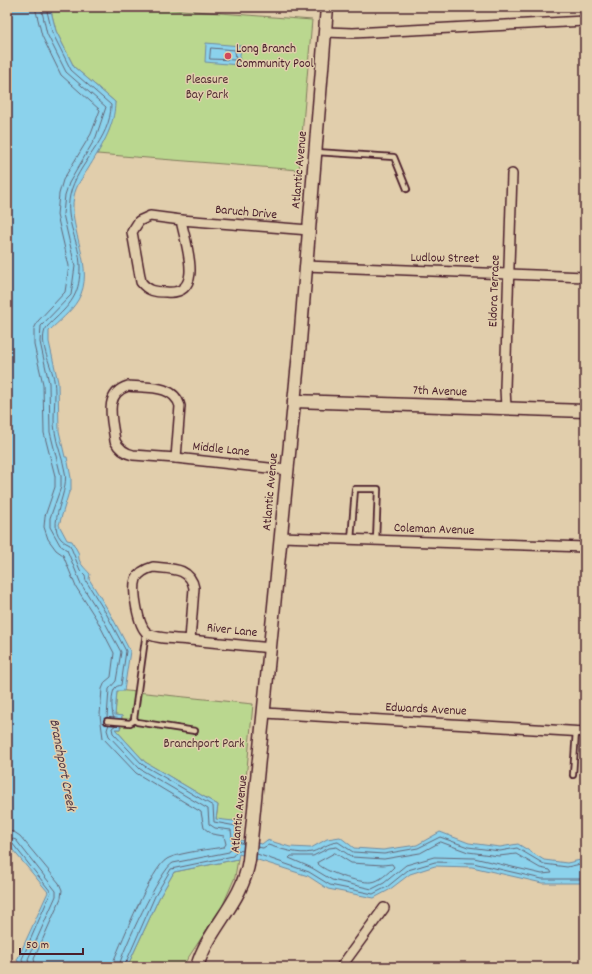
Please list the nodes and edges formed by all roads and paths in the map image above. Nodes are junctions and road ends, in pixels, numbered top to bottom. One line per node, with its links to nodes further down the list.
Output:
1 (327, 7): 3 (street, Atlantic Avenue)
2 (585, 21): 3 (street)
3 (326, 32): 4 (street, Atlantic Avenue)
4 (315, 152): 6 (lane); 8 (street, Atlantic Avenue)
5 (512, 174): 10 (street, Eldora Terrace)
6 (407, 189)
7 (181, 220): 7 (street, Baruch Drive); 8 (street, Baruch Drive)
8 (308, 230): 9 (street, Atlantic Avenue)
9 (305, 266): 10 (street, Ludlow Street); 12 (street, Atlantic Avenue)
10 (508, 274): 11 (street, Ludlow Street); 13 (street, Eldora Terrace)
11 (585, 277)
12 (294, 401): 13 (street, 7th Avenue); 16 (street, Atlantic Avenue)
13 (506, 408): 14 (street, 7th Avenue)
14 (585, 411)
15 (176, 458): 15 (street, Middle Lane); 16 (street, Middle Lane)
16 (287, 470): 17 (street, Atlantic Avenue)
17 (281, 537): 18 (street, Coleman Avenue); 23 (street, Atlantic Avenue)
18 (351, 540): 19 (street, Coleman Avenue); 19 (lane)
19 (376, 541): 20 (street, Coleman Avenue)
20 (585, 547)
21 (146, 632): 22 (street, River Lane); 22 (street, River Lane); 25 (lane)
22 (190, 640): 23 (street, River Lane)
23 (271, 648): 24 (street, Atlantic Avenue)
24 (265, 713): 28 (street, Edwards Avenue); 31 (street, Atlantic Avenue)
25 (135, 720): 26 (lane); 27 (lane)
26 (107, 721)
27 (195, 731)
28 (580, 731): 29 (lane)
29 (573, 775)
30 (384, 908): 32 (street)
31 (196, 966)
32 (341, 967)

